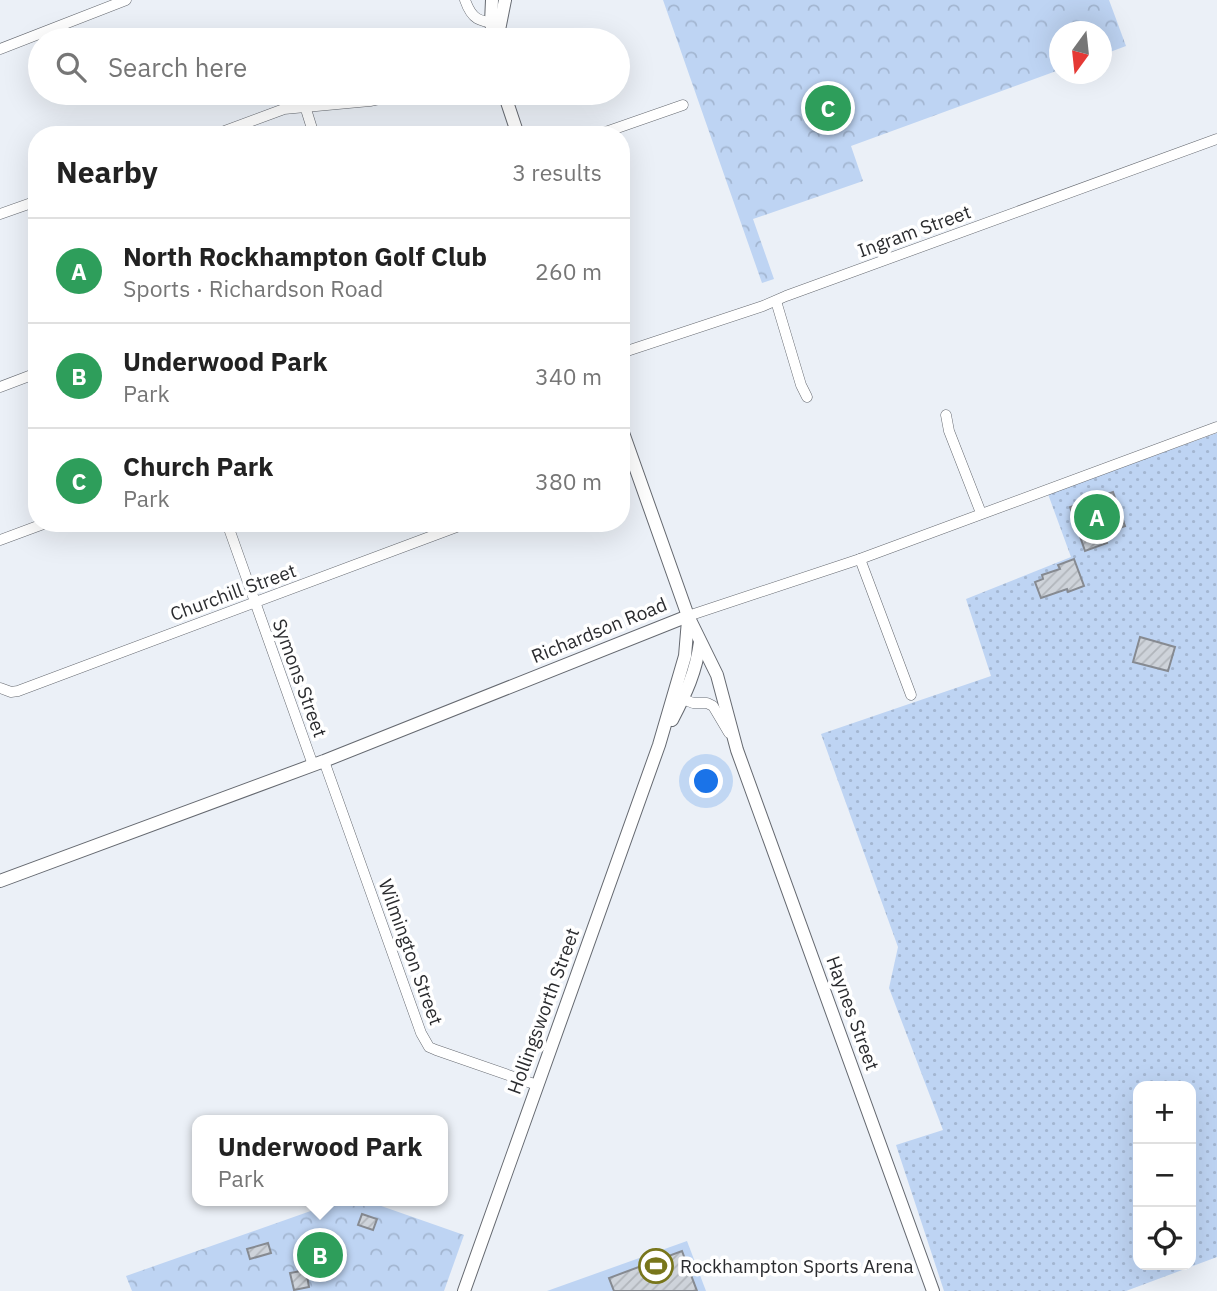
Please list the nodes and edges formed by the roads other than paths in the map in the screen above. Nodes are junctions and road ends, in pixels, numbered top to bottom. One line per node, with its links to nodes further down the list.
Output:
1 (126, 0): 6 (street)
2 (465, 0): 5 (street)
3 (492, 0): 5 (street)
4 (505, 0): 5 (street)
5 (495, 23): 7 (street)
6 (54, 28)
7 (495, 28)
8 (28, 38): 9 (street)
9 (0, 49)
10 (318, 105): 13 (street)
11 (508, 105): 16 (street)
12 (684, 105): 17 (street)
13 (305, 106): 14 (street); 15 (street)
14 (238, 126)
15 (311, 126)
16 (515, 126)
17 (623, 126)
18 (1217, 139): 21 (street, Ingram Street)
19 (28, 204): 20 (street)
20 (0, 214)
21 (776, 301): 22 (street, Ingram Street); 25 (street)
22 (630, 351)
23 (28, 376): 24 (street)
24 (0, 387)
25 (807, 397)
26 (946, 415): 29 (street)
27 (1217, 427): 29 (street, Richardson Road)
28 (630, 462): 36 (street, Haynes Street)
29 (981, 513): 34 (street, Richardson Road)
30 (28, 530): 33 (street)
31 (230, 532): 35 (street, Symons Street)
32 (443, 532): 35 (street, Churchill Street)
33 (0, 540)
34 (860, 559): 36 (street, Richardson Road); 39 (street)
35 (255, 603): 38 (street, Churchill Street); 42 (street, Symons Street)
36 (688, 616): 37 (street, Haynes Street); 40 (street, Hollingsworth Street); 42 (street, Richardson Road)
37 (700, 642): 40 (street, Hollingsworth Street); 41 (street, Haynes Street)
38 (0, 688)
39 (911, 695)
40 (678, 697): 41 (street, Haynes Street); 44 (street, Hollingsworth Street)
41 (737, 750): 46 (street, Haynes Street)
42 (318, 763): 43 (street, Richardson Road); 44 (street, Wilmington Street)
43 (0, 881)
44 (537, 1085): 45 (street, Hollingsworth Street)
45 (464, 1291)
46 (933, 1291)

